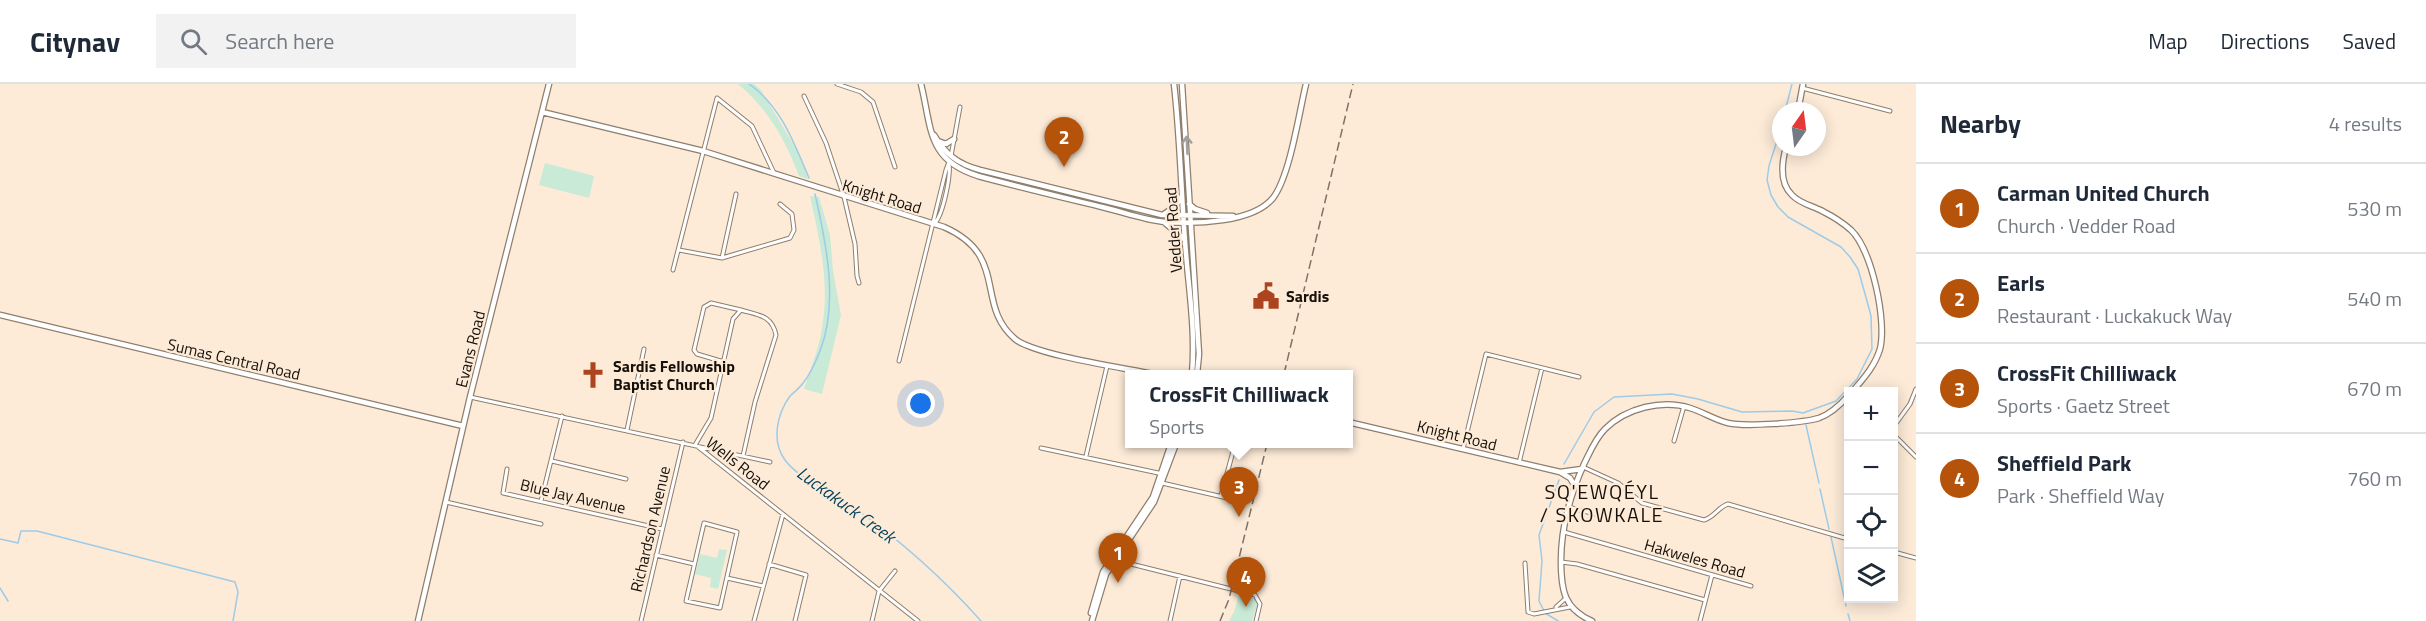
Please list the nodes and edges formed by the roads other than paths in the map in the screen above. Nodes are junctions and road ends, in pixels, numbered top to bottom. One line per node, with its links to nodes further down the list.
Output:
1 (549, 84): 12 (street, Evans Road)
2 (837, 84): 19 (street)
3 (921, 84): 13 (street)
4 (1174, 84): 22 (street, Vedder Road)
5 (1182, 84): 25 (street, Vedder Road, one-way to 5)
6 (1306, 84): 28 (street)
7 (1802, 86): 9 (street); 11 (street)
8 (804, 96): 23 (street)
9 (1799, 102)
10 (960, 107): 14 (street)
11 (1890, 111)
12 (542, 112): 16 (street, Knight Road); 53 (street, Evans Road)
13 (932, 131): 15 (street); 18 (street)
14 (954, 139): 15 (street); 18 (street)
15 (938, 141): 18 (street)
16 (703, 151): 20 (street, Knight Road); 20 (street); 36 (street)
17 (1784, 156): 51 (street)
18 (950, 160): 26 (street); 32 (street); 33 (street)
19 (895, 167)
20 (775, 175): 23 (street, Knight Road)
21 (736, 194): 37 (street)
22 (1182, 196): 26 (street); 30 (street, Vedder Road)
23 (844, 197): 33 (street, Knight Road); 39 (street)
24 (780, 204): 37 (street)
25 (1189, 204): 27 (street); 29 (street, Vedder Road)
26 (1162, 215): 30 (street)
27 (1212, 215): 28 (street); 29 (street)
28 (1239, 216): 31 (street)
29 (1190, 218): 30 (street); 31 (street); 34 (street, Vedder Road)
30 (1183, 219): 32 (street); 35 (street, Vedder Road)
31 (1201, 221): 34 (street)
32 (1164, 222): 35 (street)
33 (934, 224): 43 (street); 45 (street, Knight Road)
34 (1191, 236): 49 (street, Vedder Road)
35 (1184, 239): 48 (street, Vedder Road)
36 (679, 249): 37 (street); 38 (street)
37 (722, 258)
38 (674, 270)
39 (859, 283)
40 (741, 310): 44 (street); 44 (street); 70 (street)
41 (0, 315): 59 (street, Sumas Central Road)
42 (645, 349): 60 (street)
43 (899, 361)
44 (724, 362): 64 (street)
45 (1107, 364): 47 (street, Knight Road); 71 (street)
46 (1542, 368): 50 (street); 69 (street); 75 (street)
47 (1132, 370)
48 (1192, 370)
49 (1197, 370)
50 (1579, 377)
51 (1856, 387)
52 (1916, 389): 57 (street)
53 (470, 397): 56 (street, Wells Road); 59 (street, Evans Road)
54 (1844, 400): 55 (street)
55 (1684, 406): 62 (street); 76 (street)
56 (562, 416): 60 (street, Wells Road); 73 (street)
57 (1898, 420)
58 (1353, 423): 69 (street, Knight Road)
59 (463, 426): 86 (street, Evans Road)
60 (627, 430): 63 (street, Wells Road)
61 (1898, 440): 72 (street)
62 (1674, 441)
63 (682, 442): 64 (street, Wells Road); 91 (street, Richardson Avenue)
64 (695, 445): 70 (street); 88 (street, Wells Road)
65 (1041, 448): 71 (street)
66 (1170, 448): 79 (street)
67 (1174, 448): 79 (street)
68 (1233, 448): 83 (street)
69 (1463, 449): 75 (street, Knight Road)
70 (742, 456): 74 (street)
71 (1086, 456): 79 (street)
72 (1916, 456)
73 (552, 461): 80 (street); 85 (street)
74 (770, 462)
75 (1519, 463): 78 (street, Knight Road)
76 (1582, 468): 78 (street, Knight Road); 82 (street); 93 (street)
77 (507, 469): 85 (street, Blue Jay Avenue)
78 (1560, 472): 82 (street)
79 (1163, 474): 81 (street)
80 (626, 479)
81 (1160, 482): 83 (street); 97 (street)
82 (1575, 486): 87 (street)
83 (1221, 496): 84 (street)
84 (1236, 500)
85 (541, 501): 91 (street, Blue Jay Avenue)
86 (446, 502): 90 (street); 113 (street, Evans Road)
87 (1568, 507): 89 (street); 92 (street)
88 (783, 514): 101 (street); 108 (street, Wells Road)
89 (1603, 516)
90 (540, 524)
91 (662, 529): 95 (street, Richardson Avenue)
92 (1562, 532): 98 (street); 103 (street, Hakweles Road)
93 (1844, 538)
94 (1898, 553): 96 (street)
95 (656, 555): 100 (street); 114 (street, Richardson Avenue)
96 (1916, 558)
97 (1113, 559): 104 (street); 119 (street)
98 (1561, 562): 109 (street); 110 (street)
99 (1525, 563): 112 (street)
100 (694, 564): 105 (street); 105 (street)
101 (769, 564): 106 (street); 116 (street)
102 (895, 571): 108 (street)
103 (1712, 575): 107 (street, Hakweles Road); 110 (street)
104 (1180, 576): 120 (street); 121 (street)
105 (727, 578): 106 (street)
106 (763, 586): 115 (street)
107 (1751, 586)
108 (879, 591): 117 (street); 118 (street, Wells Road)
109 (1566, 598): 111 (street); 112 (street)
110 (1705, 600): 123 (street)
111 (1570, 607): 112 (street); 122 (street)
112 (1555, 608)
113 (418, 621)
114 (641, 621)
115 (754, 621)
116 (795, 621)
117 (872, 621)
118 (918, 621)
119 (1090, 621)
120 (1170, 621)
121 (1256, 621)
122 (1592, 621)
123 (1700, 621)

